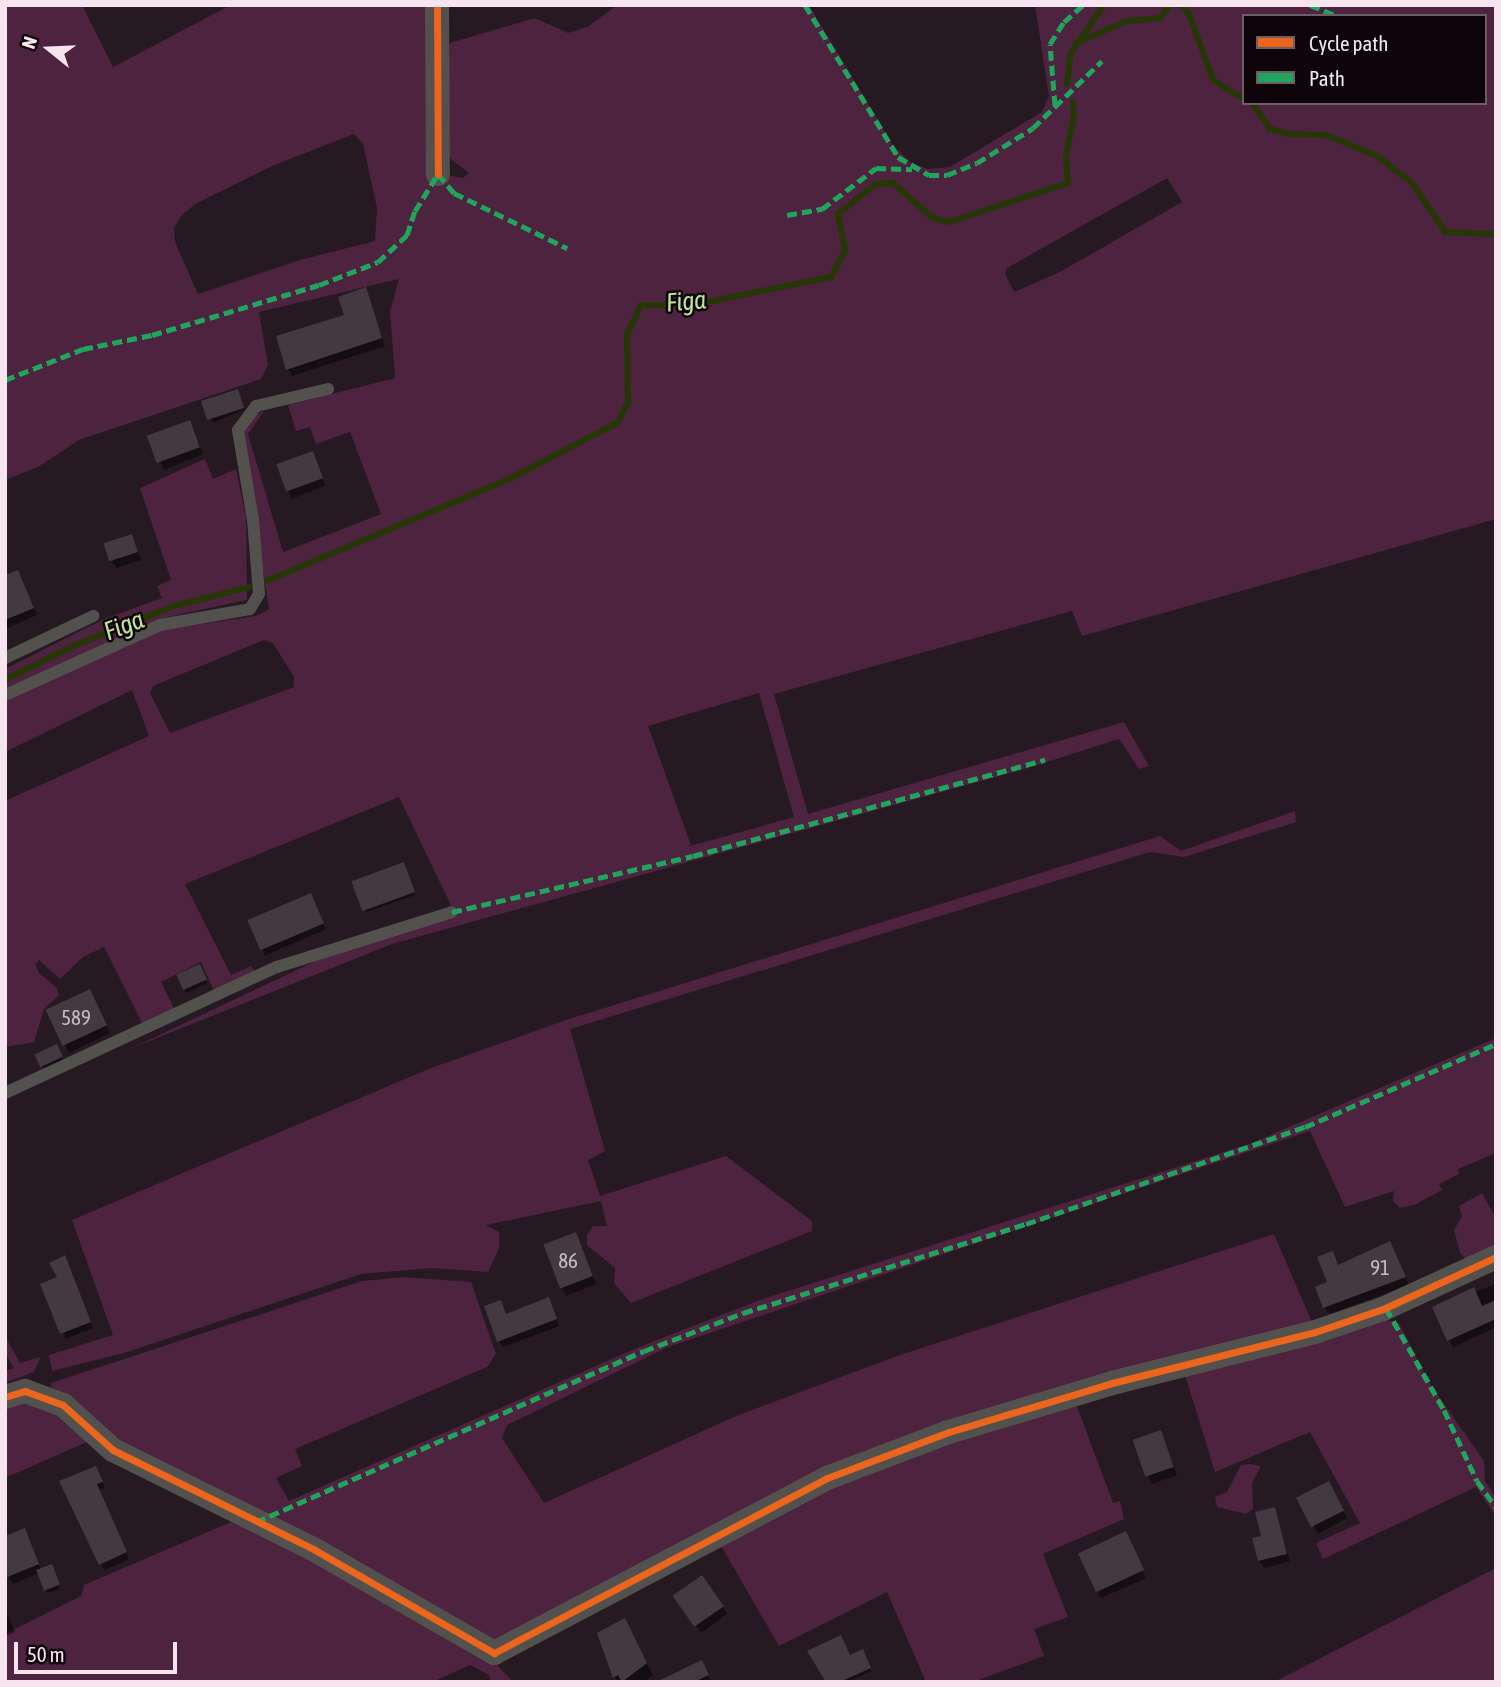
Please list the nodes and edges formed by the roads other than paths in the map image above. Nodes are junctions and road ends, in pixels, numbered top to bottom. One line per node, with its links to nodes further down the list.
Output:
1 (438, 5): 2 (street)
2 (438, 174)
3 (328, 389): 6 (lane)
4 (93, 616): 5 (lane)
5 (5, 658)
6 (5, 695)
7 (452, 912): 8 (lane)
8 (5, 1093)
9 (1496, 1256): 10 (street)
10 (5, 1397)

